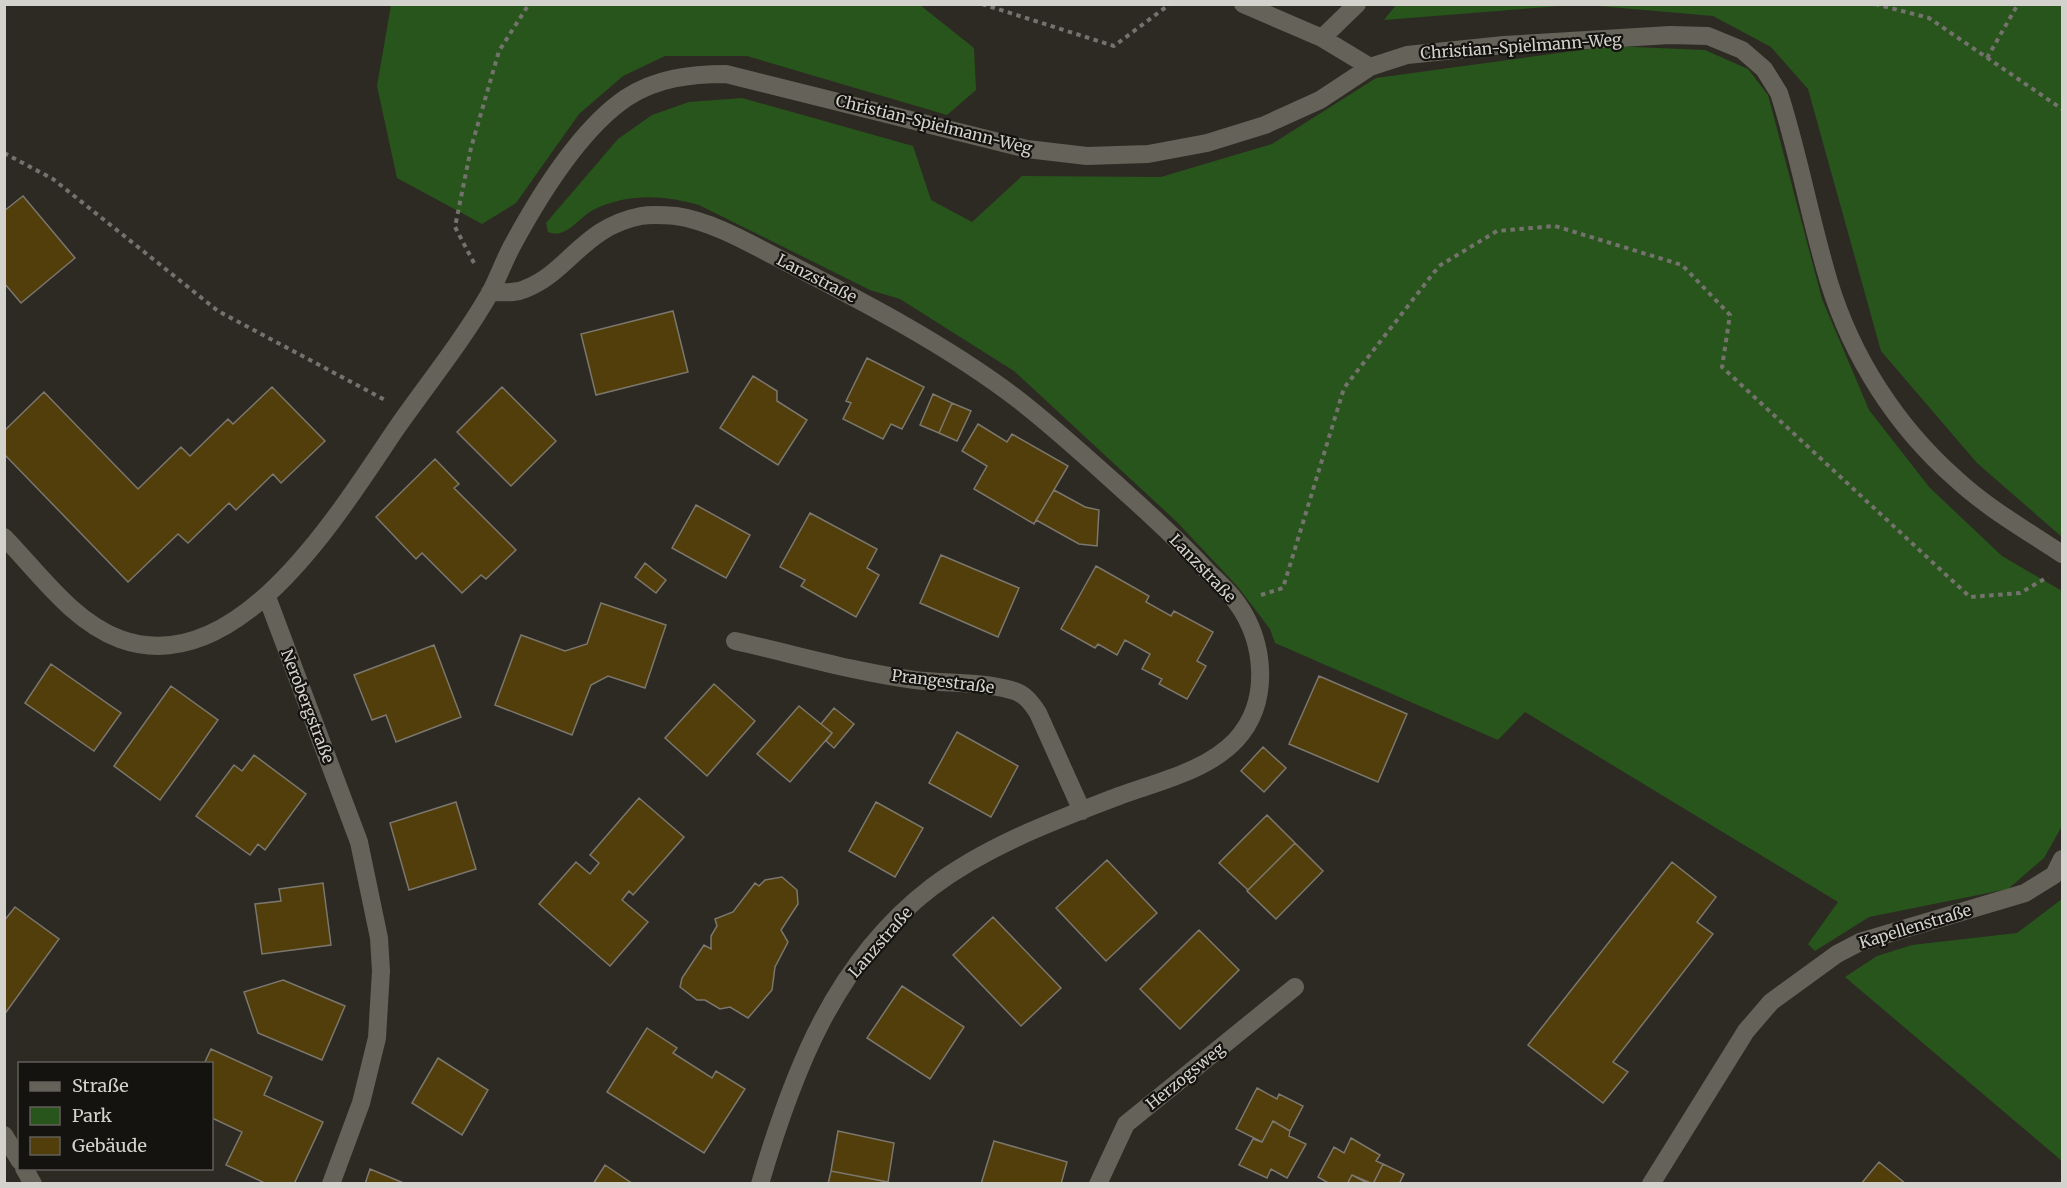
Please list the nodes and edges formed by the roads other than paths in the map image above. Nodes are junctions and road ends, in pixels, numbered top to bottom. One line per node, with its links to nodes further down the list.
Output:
1 (1243, 4): 3 (street)
2 (1357, 4): 3 (street)
3 (1322, 38): 4 (street)
4 (1370, 67): 5 (street, Christian-Spielmann-Weg); 7 (street, Christian-Spielmann-Weg)
5 (490, 292): 8 (street); 10 (street, Lanzstraße)
6 (4, 537): 8 (street)
7 (2062, 554)
8 (267, 597): 17 (street, Nerobergstraße)
9 (735, 641): 10 (street, Prangestraße)
10 (1082, 811): 18 (street, Lanzstraße)
11 (2062, 859): 20 (street, Kapellenstraße)
12 (1295, 987): 19 (street, Herzogsweg)
13 (4, 1135): 14 (street)
14 (18, 1158)
15 (25, 1170): 16 (street)
16 (33, 1184)
17 (331, 1184)
18 (760, 1184)
19 (1098, 1184)
20 (1651, 1184)

